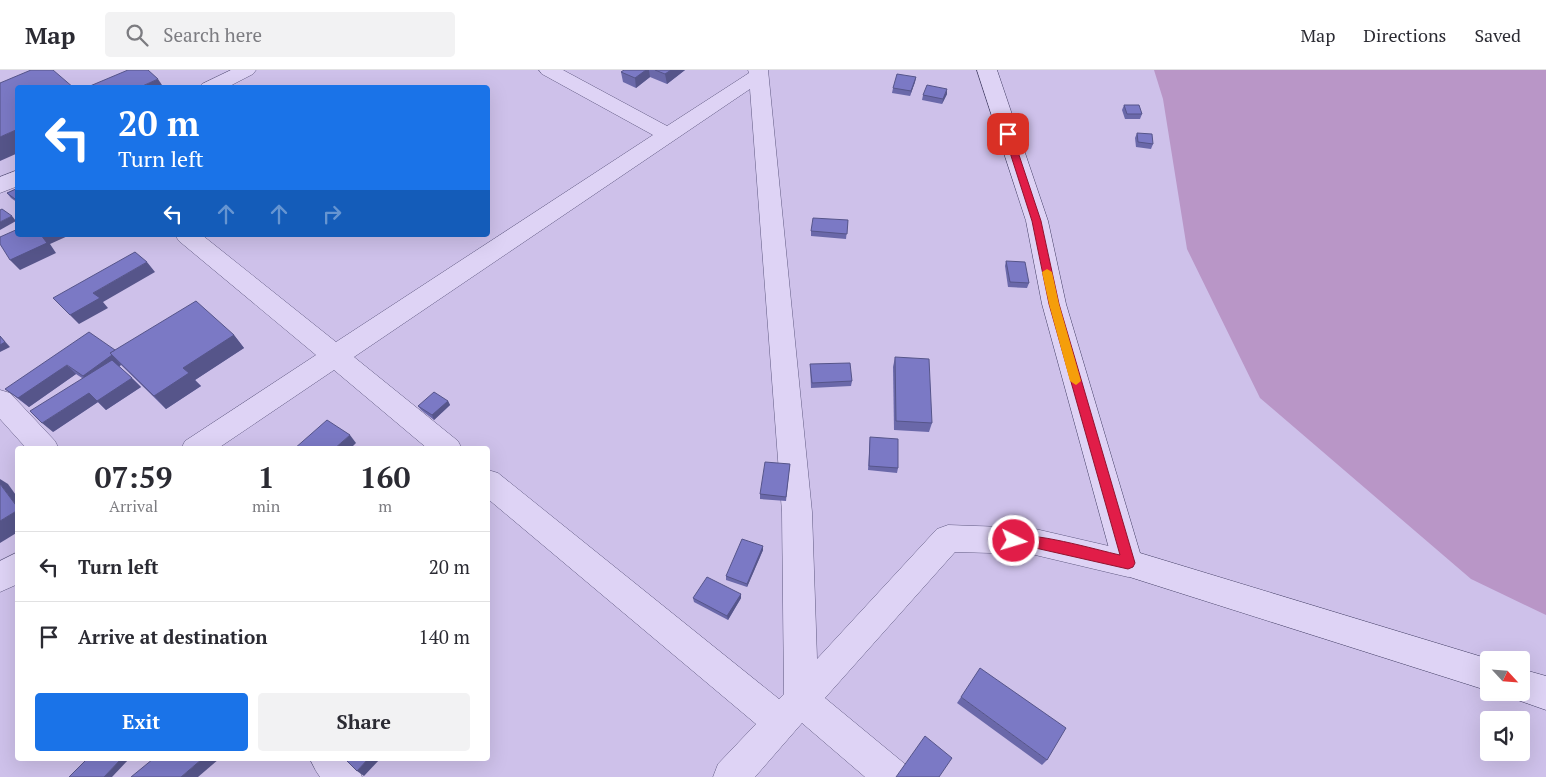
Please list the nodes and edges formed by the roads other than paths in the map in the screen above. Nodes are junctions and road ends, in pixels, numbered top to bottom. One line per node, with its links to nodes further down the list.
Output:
1 (246, 70): 5 (street)
2 (549, 70): 6 (street)
3 (987, 70): 16 (street)
4 (758, 72): 6 (street); 22 (street)
5 (215, 85)
6 (668, 135): 10 (street)
7 (15, 179): 8 (street)
8 (0, 186)
9 (189, 237): 10 (street)
10 (335, 356): 13 (street); 14 (street)
11 (0, 400): 12 (street)
12 (42, 446)
13 (200, 446)
14 (444, 446)
15 (490, 484): 22 (street)
16 (1128, 563): 19 (street); 22 (street)
17 (15, 568): 18 (street)
18 (0, 578)
19 (1480, 672)
20 (1530, 688): 21 (street)
21 (1546, 693)
22 (791, 711): 25 (street); 26 (street)
23 (330, 761): 24 (street)
24 (344, 777)
25 (731, 777)
26 (892, 777)

